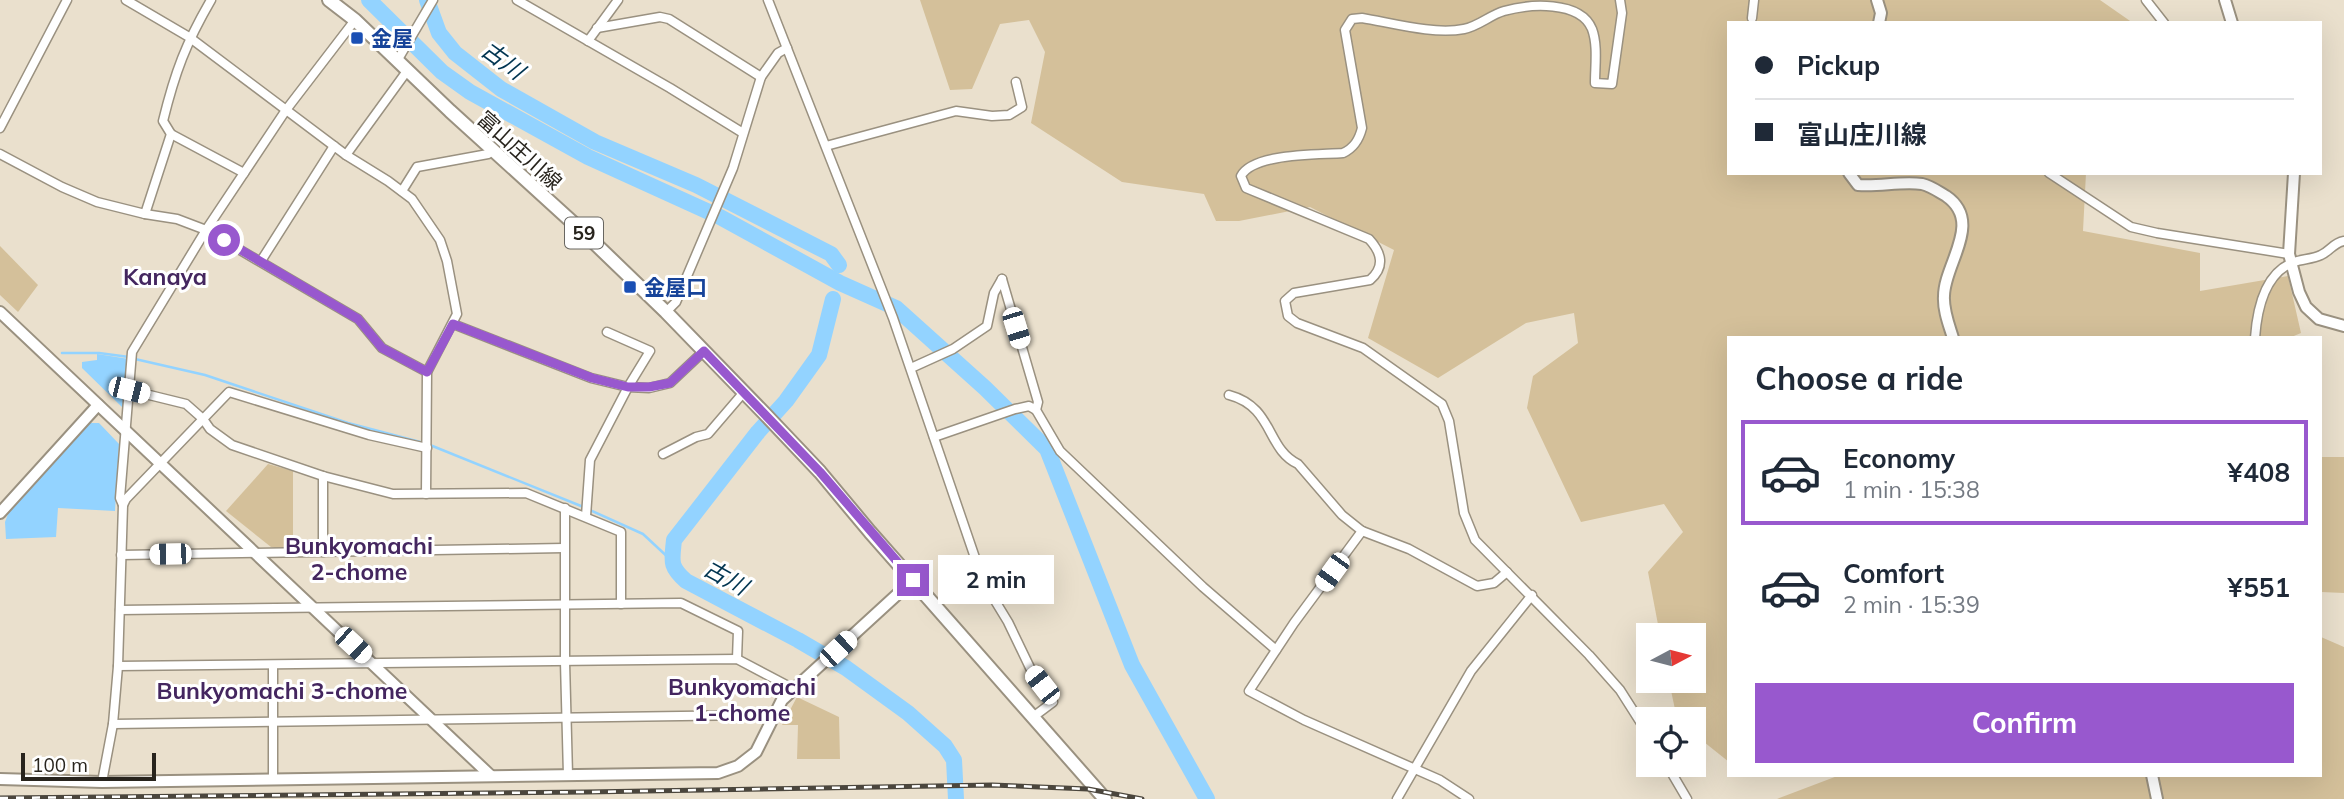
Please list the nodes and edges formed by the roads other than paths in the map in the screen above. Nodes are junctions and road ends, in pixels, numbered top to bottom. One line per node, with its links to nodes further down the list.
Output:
1 (67, 0): 27 (street)
2 (126, 0): 20 (street)
3 (211, 0): 20 (street)
4 (329, 0): 15 (main road, 富山庄川線 / 59)
5 (517, 0): 21 (street)
6 (618, 0): 19 (street)
7 (768, 0): 22 (street)
8 (1620, 0): 78 (street)
9 (1754, 0): 14 (street)
10 (1877, 0): 16 (street)
11 (2146, 0): 17 (street)
12 (2225, 0): 18 (street)
13 (433, 1): 23 (street)
14 (1752, 18)
15 (355, 20): 23 (main road, 富山庄川線 / 59); 26 (street)
16 (1879, 21)
17 (2162, 21)
18 (2231, 21)
19 (597, 28): 21 (street); 24 (street)
20 (189, 37): 26 (street); 28 (street)
21 (588, 41): 29 (street)
22 (787, 48): 24 (street); 31 (street)
23 (402, 66): 32 (main road, 富山庄川線 / 59); 34 (street)
24 (761, 77): 29 (street)
25 (1016, 82): 31 (street)
26 (286, 110): 30 (street); 35 (street)
27 (0, 128)
28 (171, 134): 35 (street); 40 (street)
29 (743, 134): 46 (street)
30 (334, 146): 34 (street); 44 (street)
31 (826, 146): 53 (street)
32 (492, 151): 39 (street); 46 (main road, 富山庄川線 / 59)
33 (0, 154): 40 (street)
34 (346, 155): 39 (street)
35 (244, 173): 41 (street)
36 (1850, 175): 50 (street)
37 (2052, 175): 43 (street)
38 (2294, 175): 43 (street)
39 (402, 191): 47 (street)
40 (145, 214): 41 (street)
41 (206, 230): 44 (street); 56 (street)
42 (2344, 240): 43 (street)
43 (2290, 258): 48 (street); 51 (street)
44 (261, 261): 54 (street)
45 (0, 312): 59 (street)
46 (666, 312): 52 (main road, 富山庄川線 / 59)
47 (453, 324): 54 (street); 55 (street)
48 (2344, 326)
49 (607, 332): 55 (street)
50 (1953, 336)
51 (2255, 336)
52 (704, 351): 55 (street); 57 (main road, 富山庄川線 / 59)
53 (911, 368): 60 (street); 63 (street)
54 (427, 372): 64 (street)
55 (628, 387): 72 (street)
56 (129, 390): 61 (street); 62 (street)
57 (744, 392): 65 (street); 79 (main road, 富山庄川線 / 59)
58 (1229, 394): 73 (street)
59 (99, 405): 62 (street); 71 (street)
60 (1036, 410): 63 (street); 85 (street)
61 (203, 419): 64 (street); 66 (street); 67 (street)
62 (125, 430): 66 (street); 69 (street)
63 (933, 437): 93 (street)
64 (427, 448): 68 (street)
65 (663, 454)
66 (160, 463): 69 (street); 76 (street)
67 (323, 476): 68 (street); 75 (street)
68 (426, 494): 70 (street)
69 (123, 505): 77 (street)
70 (565, 508): 72 (street); 74 (street)
71 (0, 513)
72 (586, 516): 81 (street)
73 (1362, 531): 78 (street); 85 (street)
74 (564, 548): 75 (street); 82 (street)
75 (323, 552): 76 (street)
76 (255, 553): 77 (street); 83 (street)
77 (121, 555): 84 (street)
78 (1507, 572): 80 (street)
79 (913, 580): 91 (street); 93 (main road, 富山庄川線 / 59)
80 (1532, 595): 92 (street); 99 (street)
81 (621, 604): 82 (street); 86 (street)
82 (565, 605): 83 (street); 87 (street)
83 (314, 608): 84 (street); 88 (street)
84 (120, 610): 90 (street)
85 (1276, 650): 99 (street)
86 (737, 660): 87 (street); 91 (street)
87 (565, 662): 88 (street); 94 (street)
88 (373, 664): 89 (street); 95 (street)
89 (273, 665): 90 (street); 97 (street)
90 (118, 666): 98 (street)
91 (794, 689): 96 (street)
92 (1636, 715)
93 (1033, 717): 107 (main road, 富山庄川線 / 59)
94 (566, 718): 95 (street); 96 (street); 100 (street)
95 (432, 719): 97 (street); 101 (street)
96 (772, 719): 100 (street)
97 (273, 722): 98 (street); 105 (street)
98 (113, 724): 106 (street)
99 (1415, 769): 108 (street); 109 (street)
100 (568, 775): 101 (street)
101 (491, 776): 105 (street)
102 (1674, 777): 110 (street)
103 (2152, 777): 111 (street)
104 (0, 779): 106 (street)
105 (273, 780): 106 (street)
106 (102, 782)
107 (1105, 799)
108 (1397, 799)
109 (1469, 799)
110 (1687, 799)
111 (2157, 799)

